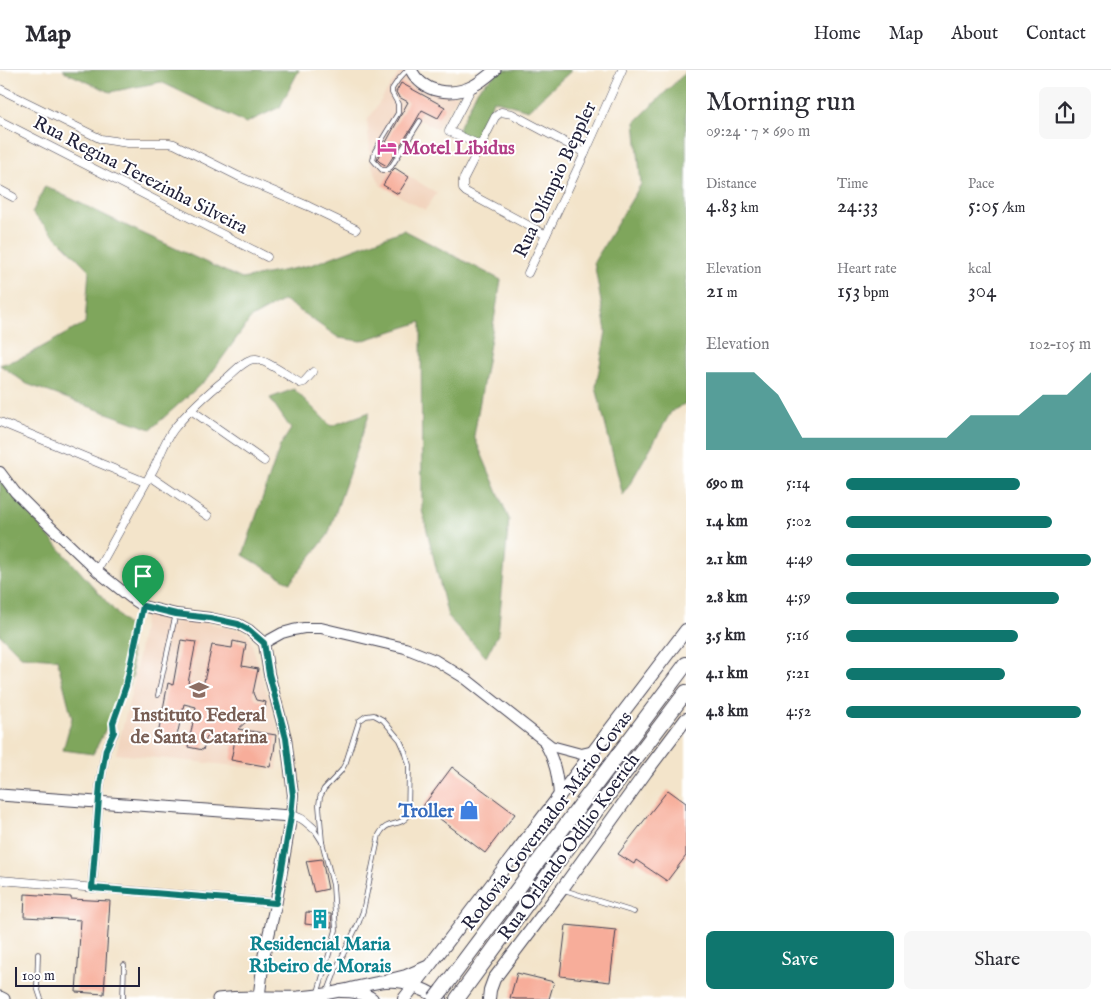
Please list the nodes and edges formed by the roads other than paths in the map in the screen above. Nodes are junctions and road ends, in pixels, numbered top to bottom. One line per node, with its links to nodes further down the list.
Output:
1 (407, 70): 8 (lane)
2 (412, 70): 5 (main road)
3 (495, 70): 5 (main road)
4 (622, 70): 10 (street, Rua Olímpio Beppler)
5 (472, 87): 9 (street)
6 (0, 88): 13 (street)
7 (0, 121): 15 (street, Rua Regina Terezinha Silveira)
8 (420, 121)
9 (480, 145): 10 (street); 14 (street)
10 (585, 153): 14 (street, Rua Olímpio Beppler)
11 (0, 190): 12 (street)
12 (13, 197)
13 (356, 229)
14 (546, 235): 16 (street, Rua Olímpio Beppler)
15 (266, 257)
16 (528, 273)
17 (313, 372): 18 (street)
18 (191, 410): 20 (street); 22 (street)
19 (0, 422): 22 (street)
20 (264, 461)
21 (0, 472): 24 (street)
22 (147, 479): 23 (street); 24 (street)
23 (208, 516)
24 (97, 571): 25 (street)
25 (176, 614): 27 (street); 30 (lane)
26 (686, 630): 34 (main road)
27 (264, 643): 33 (street); 38 (street)
28 (686, 664): 53 (highway, Rodovia Governador Mário Covas)
29 (686, 692): 64 (highway, Rodovia Governador Mário Covas)
30 (158, 695)
31 (686, 718): 43 (main road, Rua Orlando Odílio Koerich)
32 (114, 732): 37 (street)
33 (543, 741): 34 (street); 36 (street)
34 (594, 751): 36 (main road)
35 (0, 794): 37 (main road)
36 (559, 797): 48 (main road)
37 (99, 802): 38 (main road); 42 (street)
38 (291, 816): 39 (street); 44 (main road)
39 (313, 828): 40 (lane)
40 (322, 842): 52 (lane); 52 (lane)
41 (0, 880): 42 (street)
42 (92, 888): 44 (street)
43 (562, 889): 45 (lane); 54 (main road, Rua Orlando Odílio Koerich)
44 (276, 903): 56 (main road)
45 (634, 912)
46 (38, 954): 58 (lane)
47 (124, 965): 59 (lane)
48 (429, 966): 49 (main road); 50 (main road)
49 (390, 980): 50 (main road); 51 (main road)
50 (414, 986): 53 (main road); 62 (main road); 63 (main road)
51 (341, 991): 52 (main road); 61 (main road)
52 (322, 994): 56 (main road)
53 (440, 996)
54 (490, 996)
55 (0, 997): 57 (main road)
56 (258, 997): 60 (main road)
57 (4, 999)
58 (41, 999)
59 (124, 999)
60 (218, 999)
61 (372, 999)
62 (404, 999)
63 (425, 999)
64 (457, 999)

